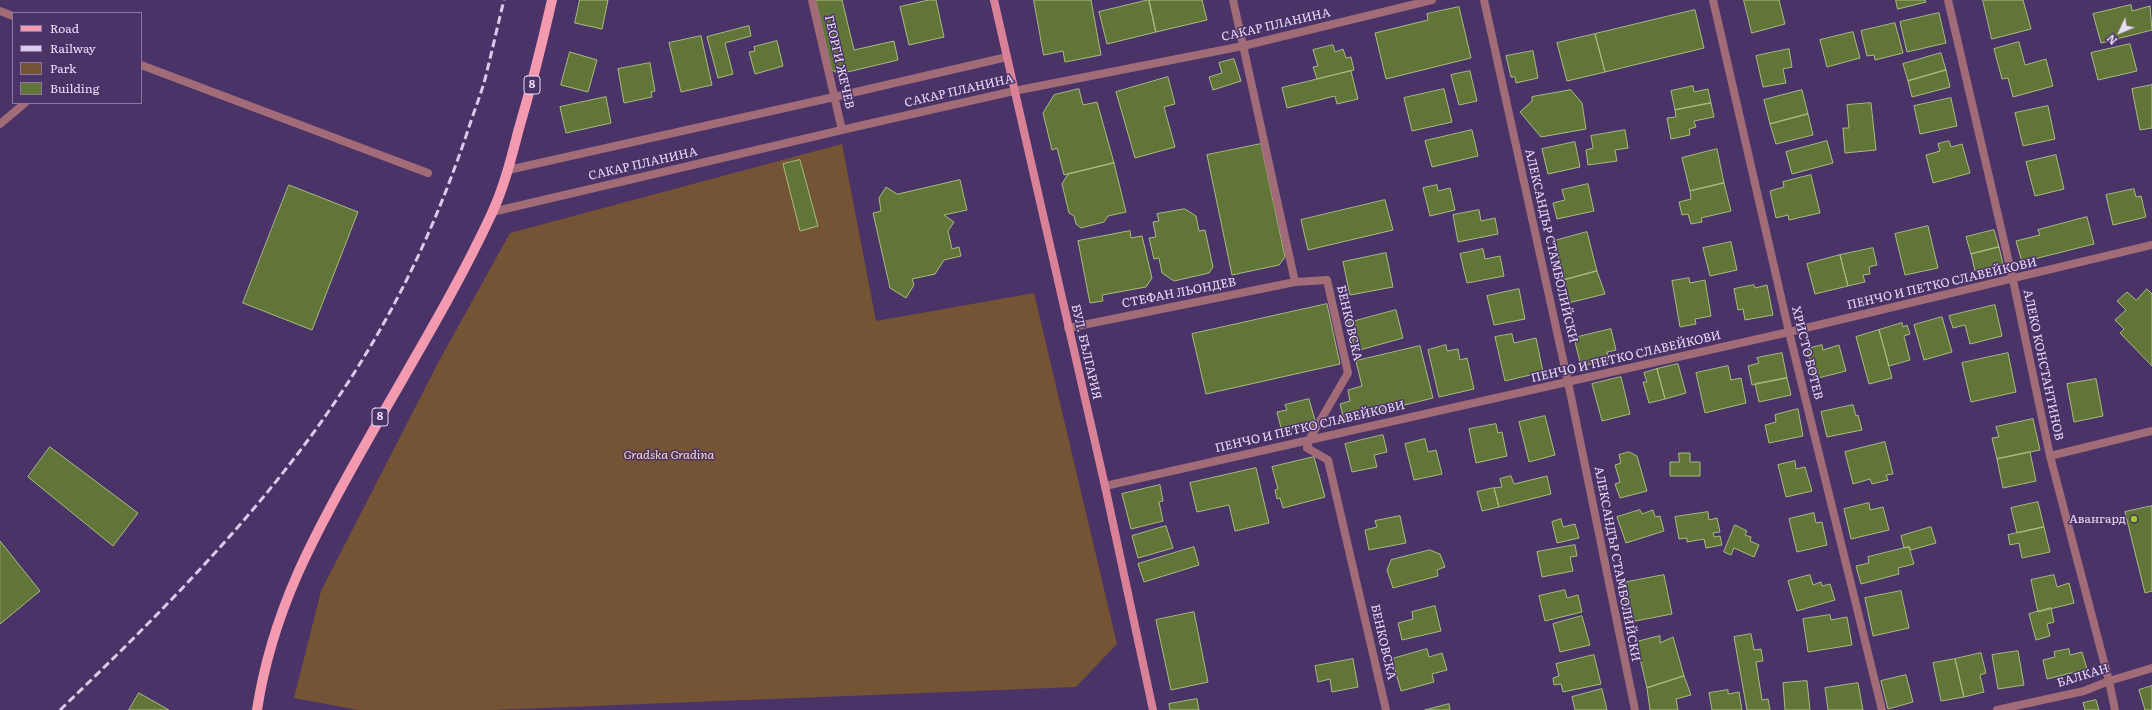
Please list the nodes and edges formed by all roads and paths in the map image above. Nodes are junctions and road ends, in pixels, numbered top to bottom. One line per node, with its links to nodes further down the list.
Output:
1 (552, 0): 19 (main road, 8)
2 (812, 0): 15 (street, ГЕОРГИ ЖЕЧЕВ)
3 (994, 0): 12 (street, БУЛ. БЪЛГАРИЯ)
4 (1233, 0): 11 (street)
5 (1432, 0): 11 (street, САКАР ПЛАНИНА)
6 (1484, 0): 27 (street, АЛЕКСАНДЪР СТАМБОЛИЙСКИ)
7 (1713, 0): 26 (street, ХРИСТО БОТЕВ)
8 (1948, 0): 23 (street, АЛЕКО КОНСТАНТИНОВ)
9 (0, 12): 10 (street)
10 (12, 16)
11 (1243, 46): 14 (street, САКАР ПЛАНИНА); 24 (street)
12 (1007, 57): 14 (street, БУЛ. БЪЛГАРИЯ); 15 (street, САКАР ПЛАНИНА)
13 (142, 65): 20 (street)
14 (1014, 91): 18 (street, САКАР ПЛАНИНА); 25 (street, БУЛ. БЪЛГАРИЯ)
15 (834, 97): 18 (street, ГЕОРГИ ЖЕЧЕВ); 19 (street, САКАР ПЛАНИНА)
16 (24, 104): 17 (street)
17 (0, 124)
18 (842, 130): 21 (street, САКАР ПЛАНИНА)
19 (508, 170): 21 (main road, 8)
20 (428, 173)
21 (492, 212): 34 (main road, 8)
22 (2152, 246): 23 (street, ПЕНЧО И ПЕТКО СЛАВЕЙКОВИ)
23 (2013, 280): 26 (street, ПЕНЧО И ПЕТКО СЛАВЕЙКОВИ); 30 (street, АЛЕКО КОНСТАНТИНОВ)
24 (1295, 282): 25 (street, СТЕФАН ЛЬОНДЕВ); 29 (street, БЕНКОВСКА)
25 (1068, 328): 31 (street, БУЛ. БЪЛГАРИЯ)
26 (1789, 332): 27 (street, ПЕНЧО И ПЕТКО СЛАВЕЙКОВИ); 38 (street, ХРИСТО БОТЕВ)
27 (1568, 382): 29 (street, ПЕНЧО И ПЕТКО СЛАВЕЙКОВИ); 37 (street, АЛЕКСАНДЪР СТАМБОЛИЙСКИ)
28 (2152, 431): 30 (street)
29 (1309, 440): 31 (street, ПЕНЧО И ПЕТКО СЛАВЕЙКОВИ); 36 (street, БЕНКОВСКА)
30 (2050, 456): 33 (street, АЛЕКО КОНСТАНТИНОВ)
31 (1105, 486): 35 (street, БУЛ. БЪЛГАРИЯ)
32 (2152, 668): 33 (street, БАЛКАН)
33 (2109, 681): 39 (street, БАЛКАН); 40 (street, АЛЕКО КОНСТАНТИНОВ)
34 (257, 710)
35 (1153, 710)
36 (1386, 710)
37 (1635, 710)
38 (1882, 710)
39 (1997, 710)
40 (2114, 710)

